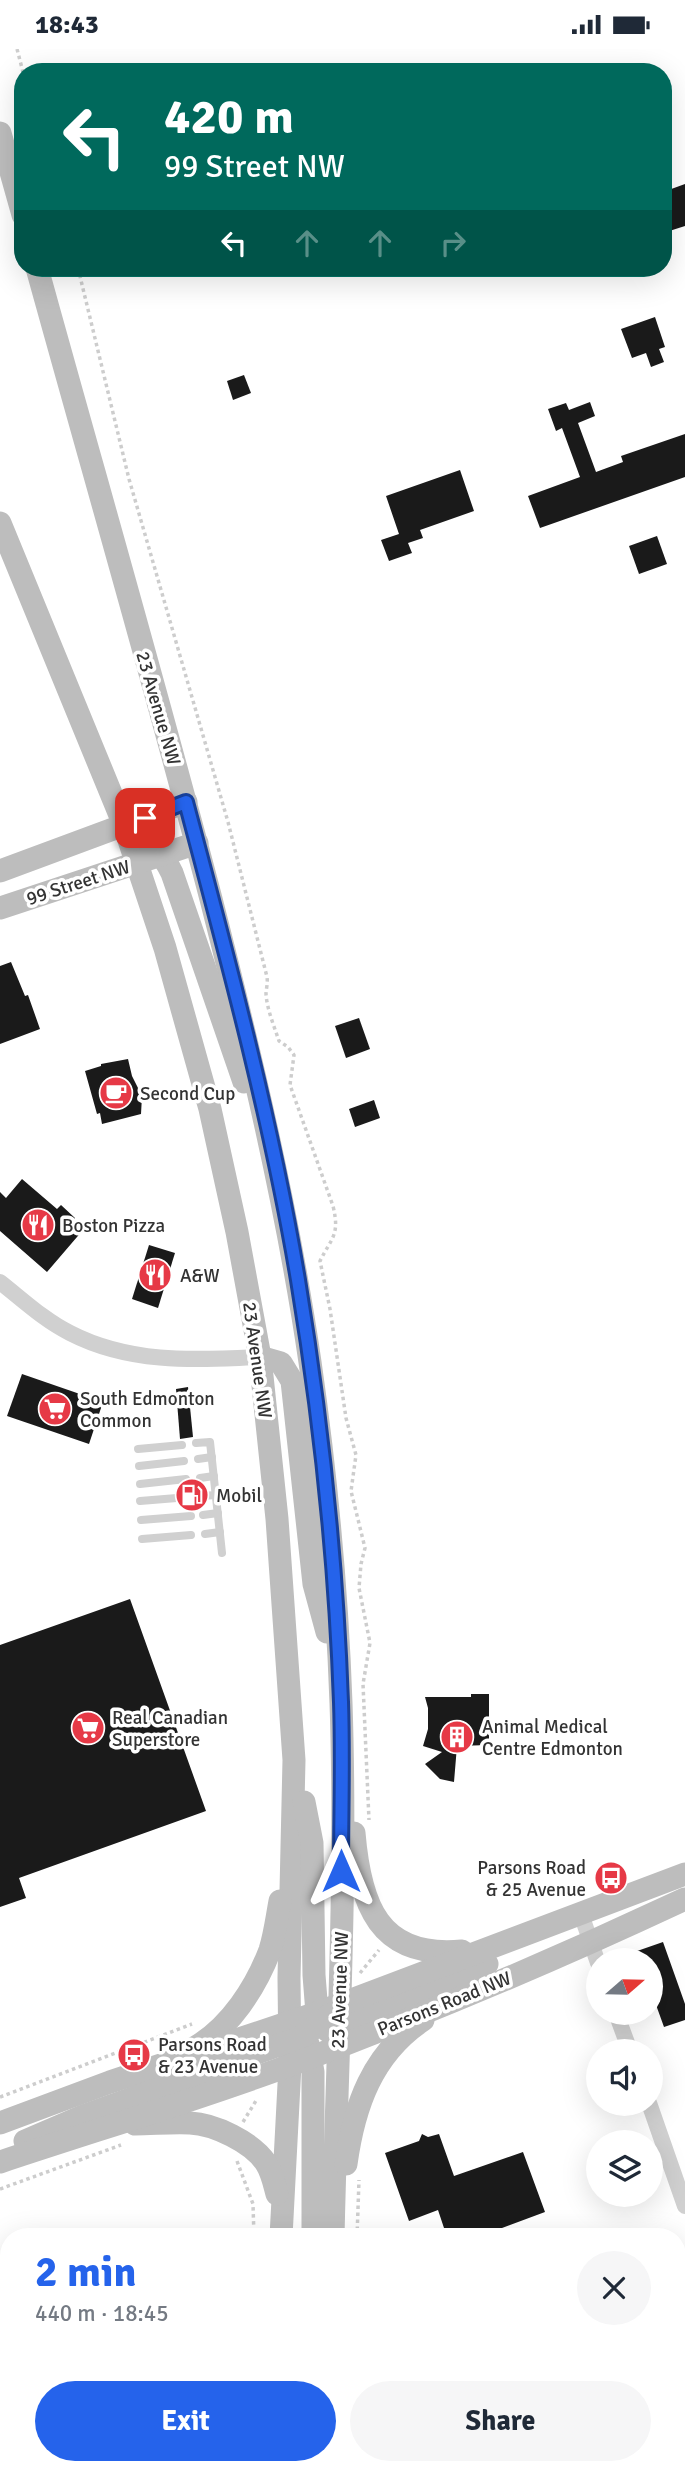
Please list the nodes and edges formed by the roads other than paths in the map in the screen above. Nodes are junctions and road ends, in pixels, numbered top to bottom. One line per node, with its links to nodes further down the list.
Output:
1 (0, 132): 2 (main road)
2 (14, 183)
3 (40, 277): 5 (main road, 23 Avenue NW)
4 (0, 523): 6 (main road, 23 Avenue NW)
5 (186, 802): 6 (main road, 99 Street NW); 7 (main road, 23 Avenue NW)
6 (124, 825): 8 (main road); 9 (main road, 23 Avenue NW); 10 (main road, 99 Street NW)
7 (197, 843): 8 (main road, 99 Street NW); 12 (main road, 23 Avenue NW)
8 (163, 854): 9 (main road, 99 Street NW); 12 (main road)
9 (137, 863): 11 (main road, 99 Street NW); 14 (main road, 23 Avenue NW)
10 (0, 871)
11 (0, 908)
12 (282, 1192): 39 (main road, 23 Avenue NW)
13 (0, 1282): 14 (street)
14 (260, 1357): 39 (main road); 41 (main road, 23 Avenue NW)
15 (196, 1443): 18 (lane)
16 (182, 1445): 17 (lane)
17 (138, 1449)
18 (212, 1457): 19 (lane); 22 (lane)
19 (198, 1459)
20 (184, 1461): 21 (lane)
21 (139, 1466)
22 (214, 1476): 23 (lane); 26 (lane)
23 (200, 1478)
24 (186, 1479): 25 (lane)
25 (140, 1483)
26 (216, 1495): 27 (lane); 30 (lane)
27 (202, 1496)
28 (189, 1497): 29 (lane)
29 (141, 1501)
30 (218, 1513): 31 (lane); 34 (lane)
31 (203, 1515)
32 (191, 1516): 33 (lane)
33 (141, 1520)
34 (220, 1532): 35 (lane); 38 (lane)
35 (205, 1534)
36 (191, 1535): 37 (lane)
37 (142, 1539)
38 (222, 1553)
39 (340, 1679): 40 (main road, 23 Avenue NW)
40 (341, 1706): 46 (main road); 51 (main road, 23 Avenue NW)
41 (295, 1760): 42 (main road, 23 Avenue NW); 51 (main road)
42 (294, 1820): 51 (main road, 23 Avenue NW); 53 (main road)
43 (685, 1874): 45 (main road, Parsons Road NW)
44 (685, 1899): 48 (main road, Parsons Road NW)
45 (573, 1917): 46 (main road, Parsons Road NW); 47 (street); 51 (main road)
46 (519, 1935): 51 (main road, Parsons Road NW)
47 (592, 1948)
48 (603, 1948)
49 (586, 1955): 50 (main road, Parsons Road NW)
50 (509, 1976): 51 (main road, Parsons Road NW); 62 (main road)
51 (316, 2032): 52 (main road, Parsons Road NW); 53 (main road, Parsons Road NW); 57 (main road); 60 (main road); 61 (main road, 23 Avenue NW)
52 (290, 2065): 56 (main road, Parsons Road NW); 59 (main road)
53 (110, 2082): 55 (main road, Parsons Road NW)
54 (654, 2116): 58 (street)
55 (0, 2123)
56 (108, 2126): 57 (main road, Parsons Road NW); 59 (main road)
57 (0, 2160)
58 (685, 2206)
59 (281, 2225)
60 (313, 2228)
61 (332, 2228)
62 (342, 2228)

